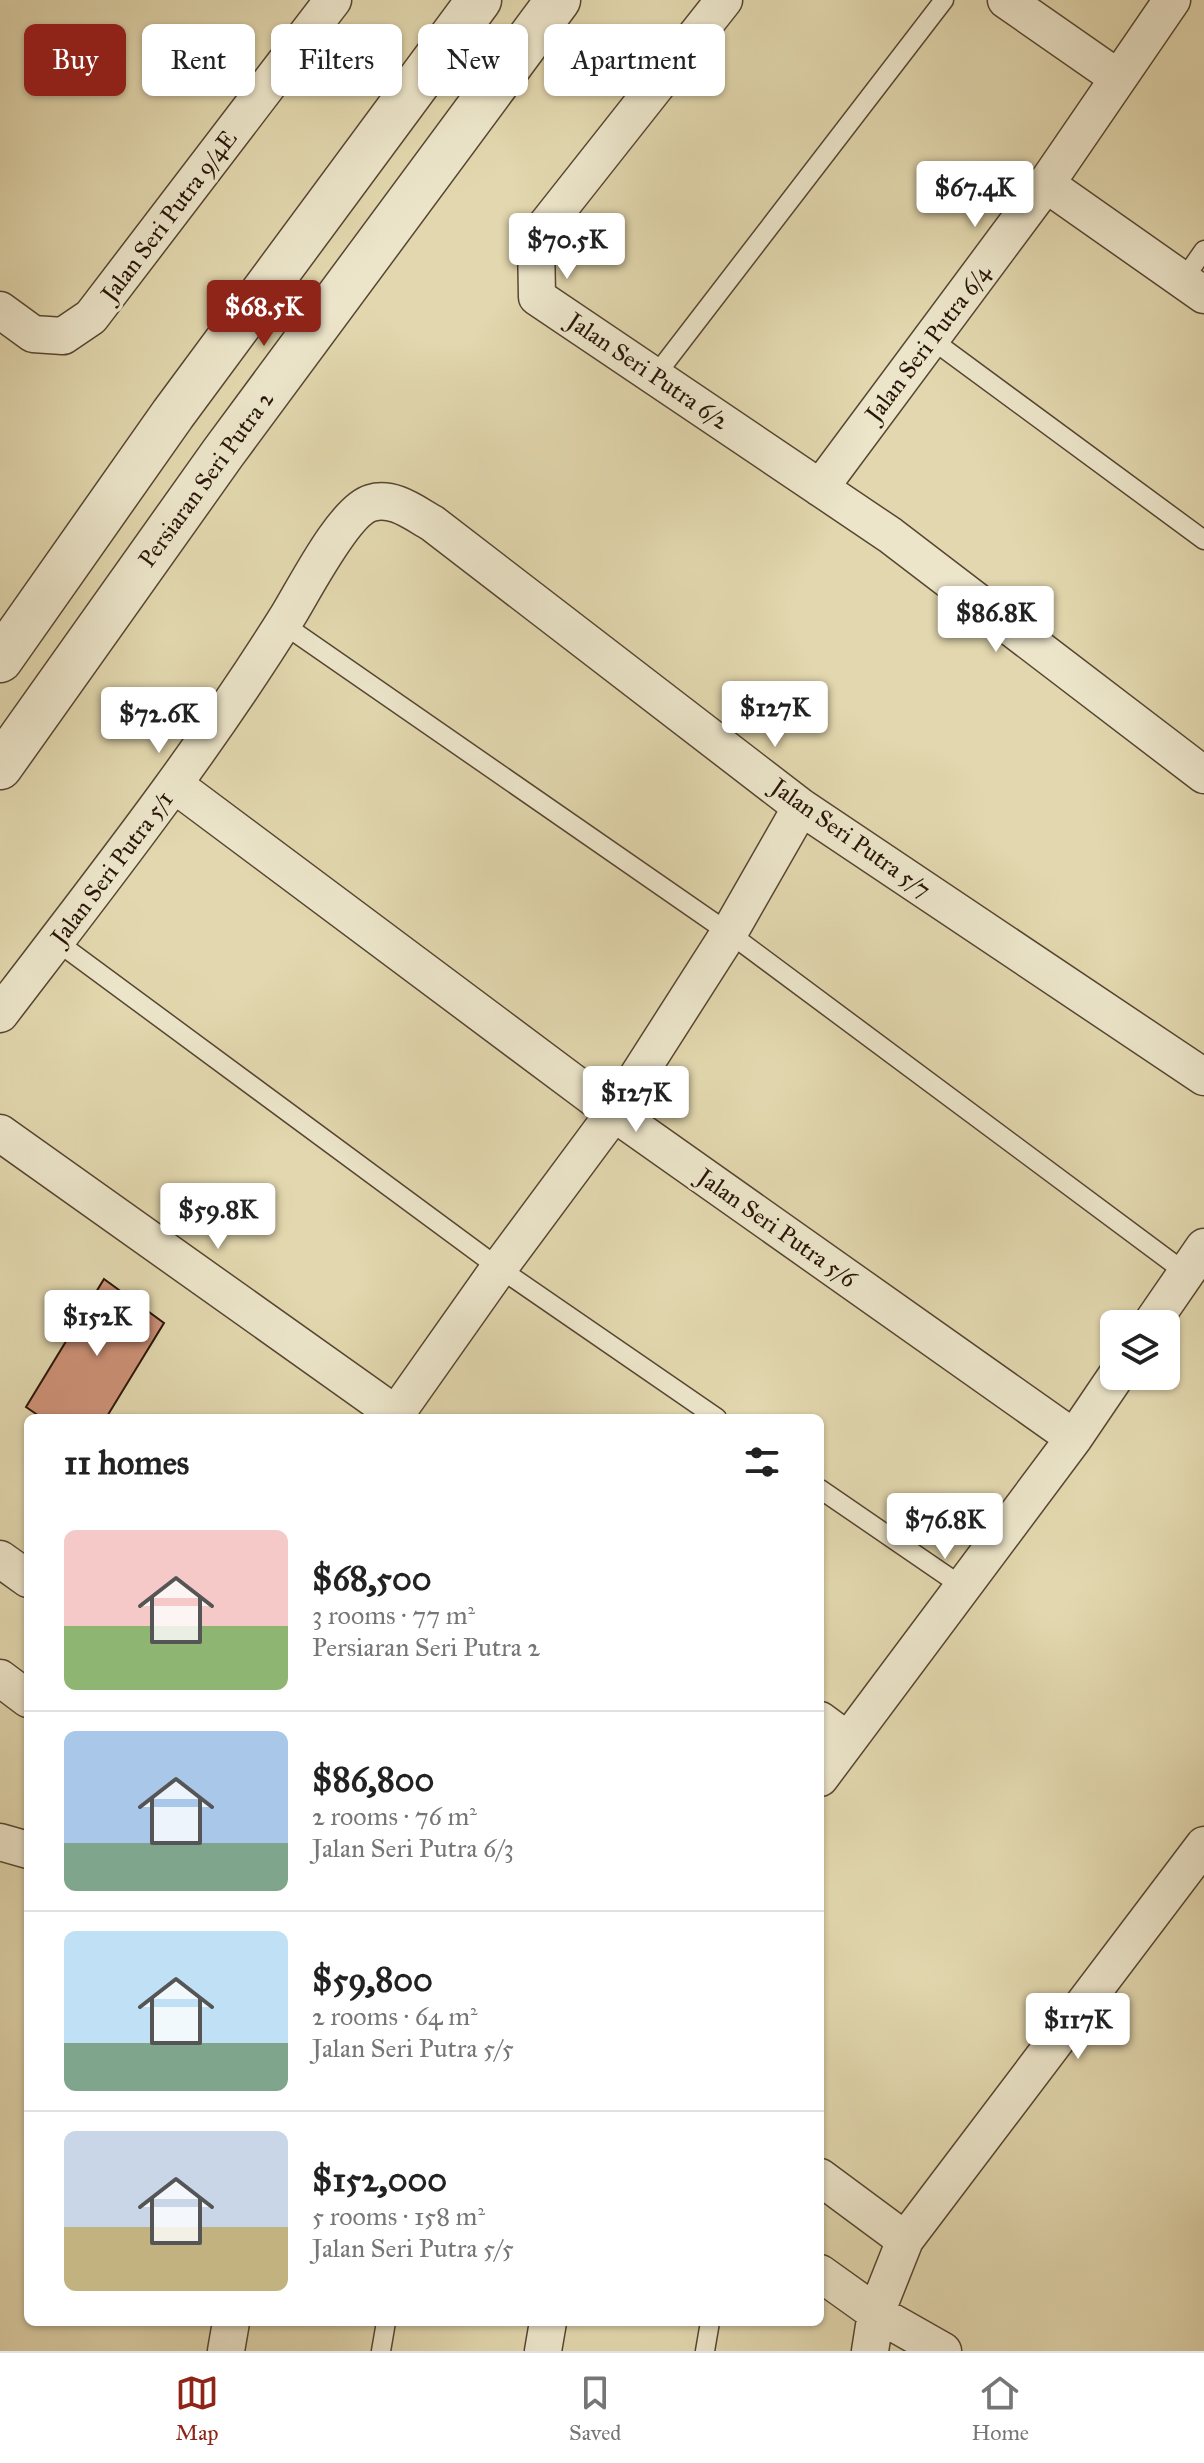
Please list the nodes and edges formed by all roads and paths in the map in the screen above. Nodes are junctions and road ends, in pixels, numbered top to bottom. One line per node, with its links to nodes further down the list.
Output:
1 (333, 0): 12 (street, Jalan Seri Putra 9/4E)
2 (479, 0): 19 (street)
3 (558, 0): 20 (street, Persiaran Seri Putra 2)
4 (724, 0): 14 (street, Jalan Seri Putra 6/2)
5 (944, 0): 14 (lane)
6 (1006, 0): 8 (street)
7 (1172, 0): 8 (street, Jalan Seri Putra 6/4)
8 (1118, 78): 9 (street, Jalan Seri Putra 6/4)
9 (1046, 184): 11 (street); 13 (street, Jalan Seri Putra 6/4)
10 (1204, 250): 11 (lane)
11 (1193, 288)
12 (0, 310)
13 (931, 339): 15 (street, Jalan Seri Putra 6/4); 17 (lane)
14 (655, 376): 15 (street, Jalan Seri Putra 6/2)
15 (820, 488): 21 (street, Jalan Seri Putra 6/2)
16 (348, 518): 18 (street, Jalan Seri Putra 5/1); 23 (street, Jalan Seri Putra 5/7)
17 (1204, 540)
18 (283, 624): 22 (street, Jalan Seri Putra 5/1); 24 (lane)
19 (0, 660)
20 (0, 767)
21 (1204, 775)
22 (175, 785): 25 (street, Jalan Seri Putra 5/1); 28 (street, Jalan Seri Putra 5/6)
23 (801, 807): 24 (street); 27 (street, Jalan Seri Putra 5/7)
24 (729, 933): 28 (street); 30 (lane)
25 (56, 941): 26 (street, Jalan Seri Putra 5/1); 31 (lane)
26 (0, 1014)
27 (1204, 1077)
28 (614, 1113): 31 (street); 37 (street, Jalan Seri Putra 5/6)
29 (0, 1133): 34 (street)
30 (1195, 1260): 32 (street)
31 (499, 1268): 35 (street); 36 (lane)
32 (1161, 1310)
33 (1107, 1390): 37 (street)
34 (396, 1414)
35 (400, 1414)
36 (711, 1414)
37 (1074, 1438): 41 (street)
38 (824, 1492): 41 (lane)
39 (0, 1559): 40 (street)
40 (24, 1576)
41 (963, 1587): 44 (street)
42 (0, 1678): 43 (street)
43 (24, 1696)
44 (834, 1730): 45 (street)
45 (824, 1764)
46 (0, 1842): 48 (street)
47 (1204, 1845): 50 (street)
48 (24, 1849)
49 (824, 2180): 50 (street)
50 (905, 2240): 52 (street)
51 (824, 2276): 52 (street)
52 (876, 2313): 61 (street); 62 (street)
53 (230, 2326): 57 (street)
54 (385, 2326): 58 (lane)
55 (547, 2326): 59 (street)
56 (709, 2326): 60 (lane)
57 (226, 2351)
58 (381, 2351)
59 (543, 2351)
60 (705, 2351)
61 (870, 2351)
62 (943, 2351)

